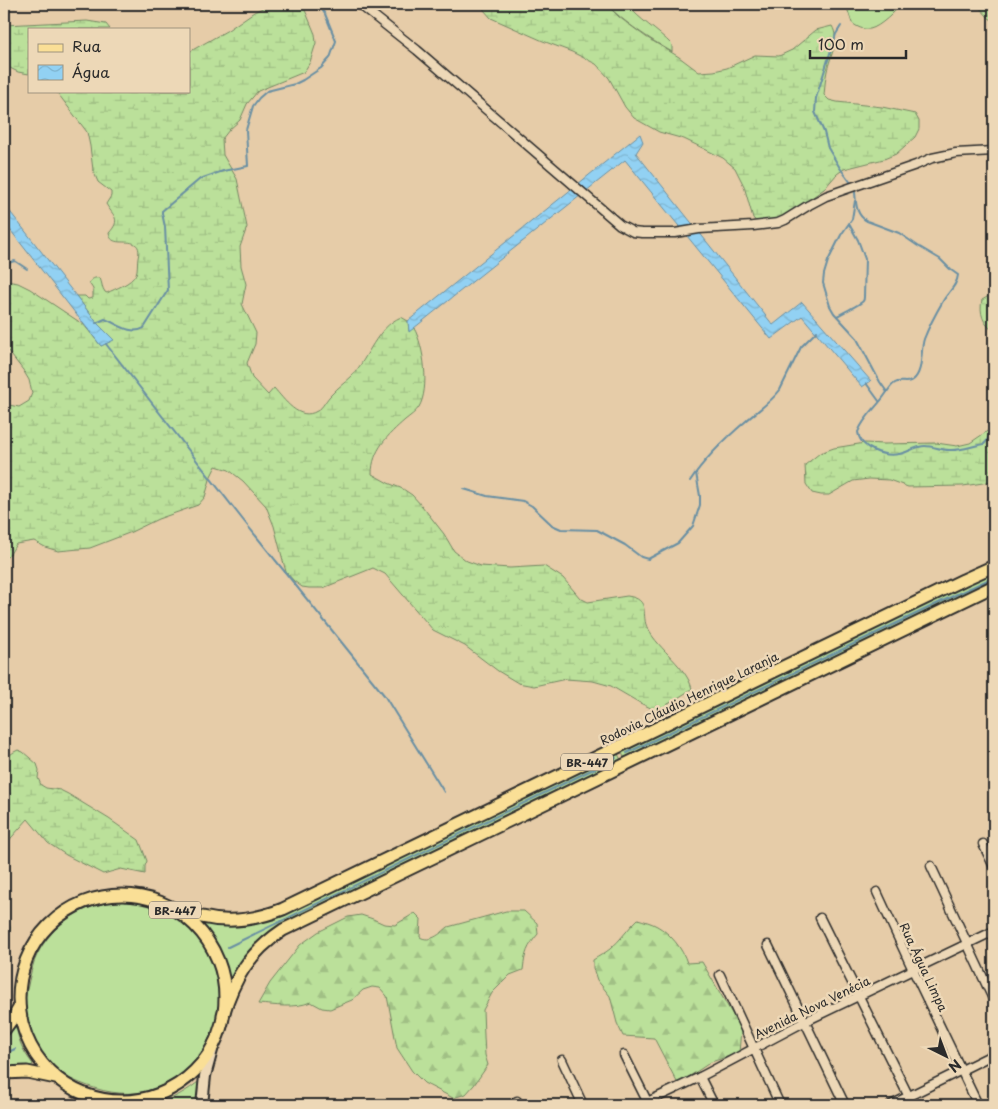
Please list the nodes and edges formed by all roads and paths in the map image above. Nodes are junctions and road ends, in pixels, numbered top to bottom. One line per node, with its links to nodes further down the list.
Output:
1 (359, 4): 2 (street)
2 (994, 151)
3 (994, 566): 9 (main road, Rodovia Cláudio Henrique Laranja / BR-447)
4 (994, 587): 19 (main road, BR-447)
5 (984, 844): 7 (street)
6 (931, 866): 12 (street)
7 (994, 868)
8 (877, 892): 14 (street, Rua Água Limpa)
9 (171, 908): 18 (main road, BR-447); 19 (main road, BR-447)
10 (820, 918): 16 (street)
11 (994, 931): 12 (street, Avenida Nova Venécia)
12 (967, 943): 14 (street, Avenida Nova Venécia); 17 (street)
13 (768, 945): 20 (street)
14 (913, 970): 16 (street, Avenida Nova Venécia); 27 (street, Rua Água Limpa)
15 (720, 975): 23 (street)
16 (859, 996): 20 (street, Avenida Nova Venécia); 31 (street)
17 (994, 1000)
18 (19, 1008): 21 (main road); 30 (main road, BR-447)
19 (223, 1015): 22 (main road, BR-447)
20 (804, 1022): 23 (street, Avenida Nova Venécia); 39 (street)
21 (4, 1030)
22 (214, 1043): 32 (main road, BR-447); 35 (main road)
23 (753, 1049): 29 (street, Avenida Nova Venécia); 38 (street)
24 (994, 1054): 27 (street)
25 (624, 1055): 33 (street)
26 (562, 1060): 36 (street)
27 (961, 1070): 31 (street); 42 (street, Rua Água Limpa)
28 (4, 1073): 30 (main road, BR-447)
29 (700, 1077): 33 (street, Avenida Nova Venécia); 37 (street)
30 (56, 1078): 32 (main road, BR-447)
31 (909, 1096): 40 (street); 41 (street)
32 (96, 1098): 34 (main road)
33 (646, 1104)
34 (115, 1105)
35 (202, 1105)
36 (583, 1105)
37 (714, 1105)
38 (780, 1105)
39 (845, 1105)
40 (891, 1105)
41 (913, 1105)
42 (978, 1105)

